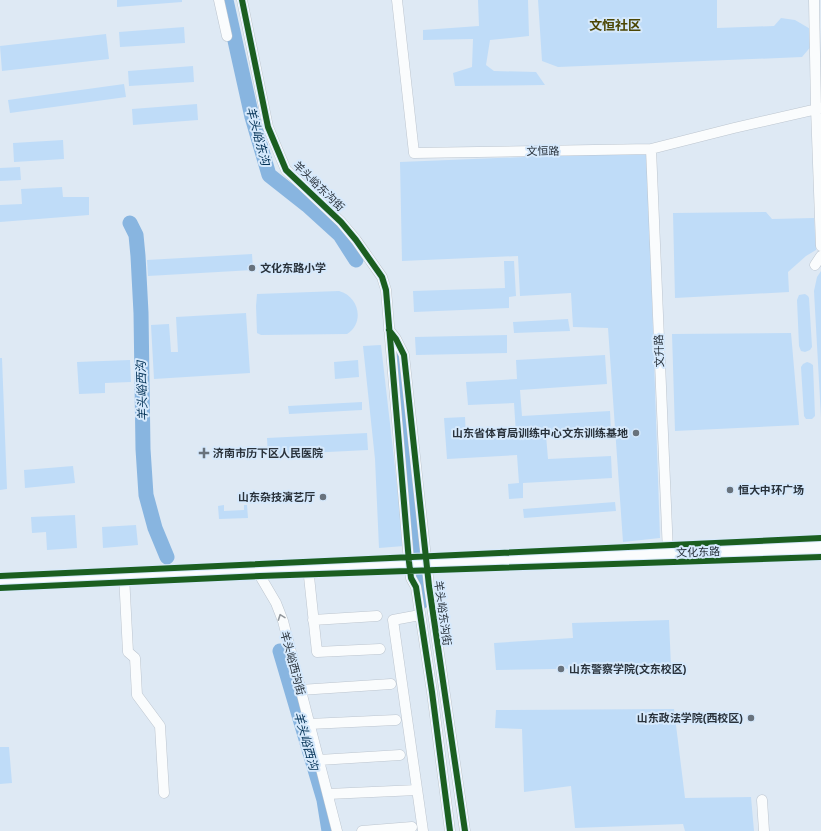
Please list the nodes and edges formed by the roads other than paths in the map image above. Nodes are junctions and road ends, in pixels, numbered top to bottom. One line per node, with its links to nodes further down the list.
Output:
1 (219, 0): 5 (street)
2 (242, 0): 11 (street, 羊头峪东沟街)
3 (396, 0): 7 (street, 文恒路)
4 (814, 0): 6 (street)
5 (227, 36)
6 (818, 108): 7 (street, 文恒路); 8 (street)
7 (651, 149): 13 (street, 文升路)
8 (821, 246)
9 (821, 256): 10 (street)
10 (815, 265)
11 (389, 330): 14 (street, 羊头峪东沟街); 15 (street, 羊头峪东沟街)
12 (821, 548): 13 (main road, 文化东路)
13 (668, 553): 15 (main road, 文化东路)
14 (409, 562): 15 (main road, 文化东路); 16 (main road, 文化东路); 20 (street, 羊头峪东沟街)
15 (426, 562): 39 (street, 羊头峪东沟街)
16 (308, 567): 17 (main road, 文化东路); 22 (street)
17 (256, 569): 18 (main road, 文化东路); 25 (street, 羊头峪西沟街, one-way to 17)
18 (124, 575): 19 (main road, 文化东路); 31 (street)
19 (0, 581)
20 (420, 614): 30 (street); 38 (street, 羊头峪东沟街)
21 (377, 616): 22 (street)
22 (313, 620): 23 (street)
23 (380, 650)
24 (391, 684): 25 (street)
25 (300, 690): 27 (street, 羊头峪西沟街)
26 (396, 720): 27 (street)
27 (309, 724): 29 (street, 羊头峪西沟街)
28 (400, 755): 29 (street)
29 (319, 760): 32 (street, 羊头峪西沟街)
30 (417, 790): 32 (street); 37 (street)
31 (164, 793)
32 (328, 794): 35 (street, 羊头峪西沟街)
33 (762, 800): 40 (street)
34 (412, 827): 36 (street)
35 (337, 831)
36 (362, 831)
37 (423, 831)
38 (450, 831)
39 (465, 831)
40 (764, 831)

